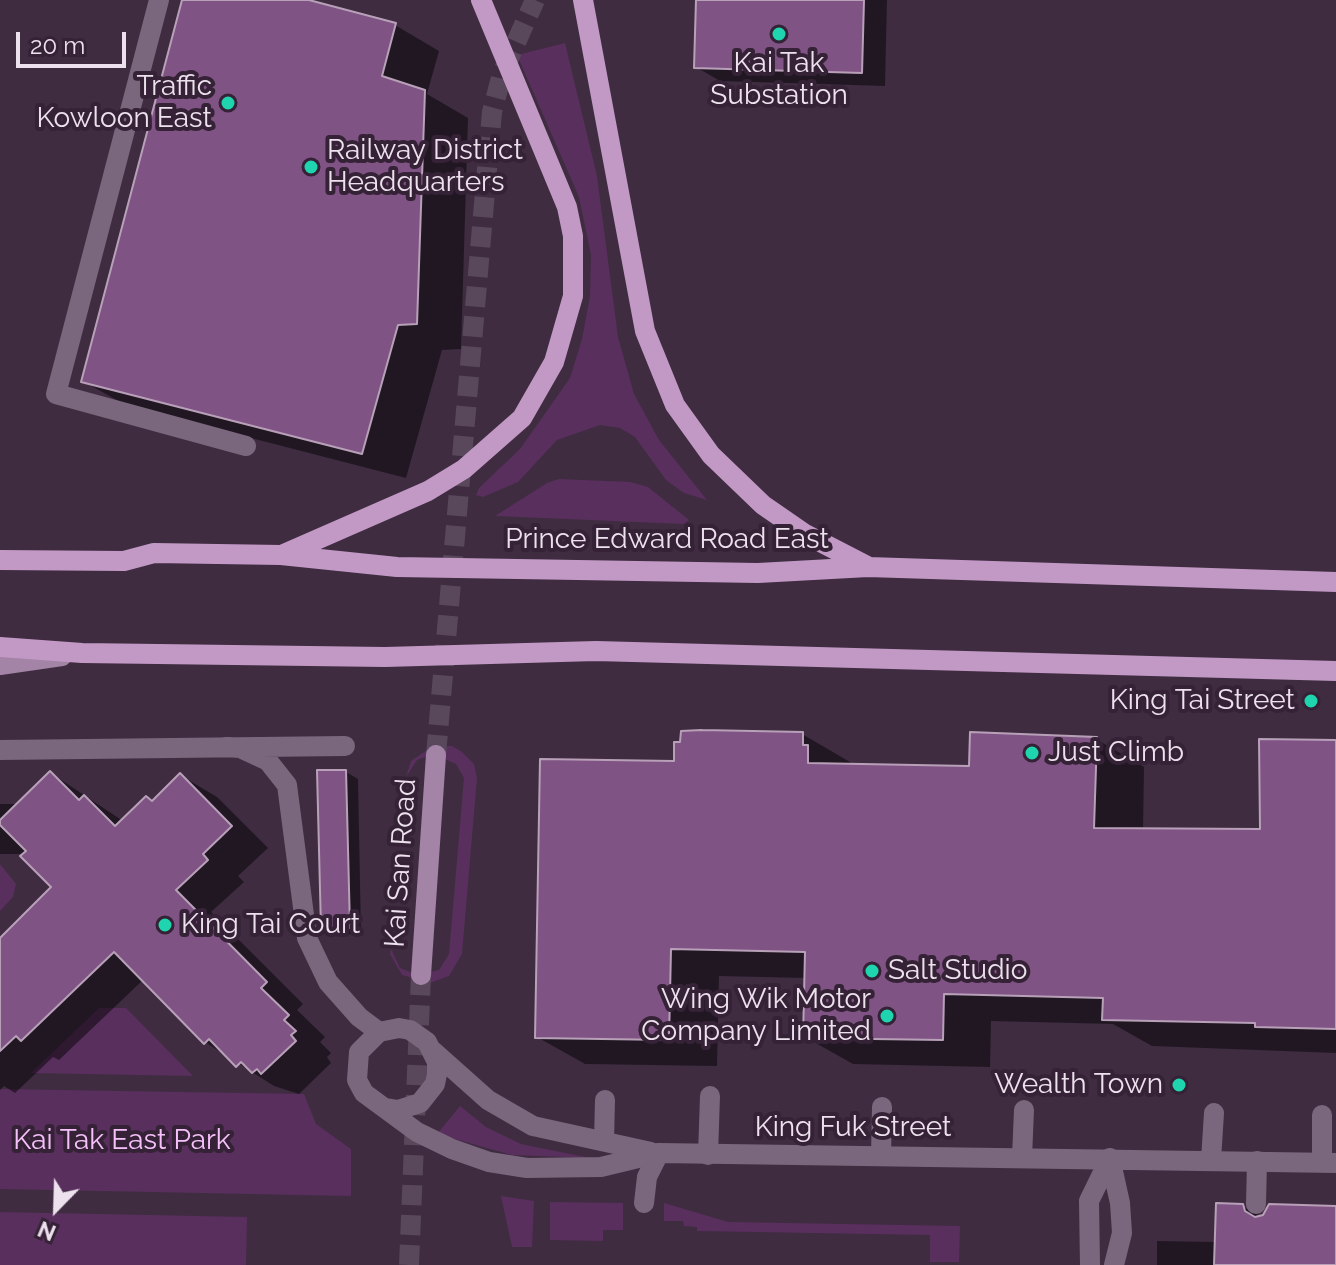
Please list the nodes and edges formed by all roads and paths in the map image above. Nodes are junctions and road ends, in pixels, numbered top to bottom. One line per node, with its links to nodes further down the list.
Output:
1 (159, 0): 4 (street)
2 (481, 0): 5 (main road)
3 (583, 0): 7 (main road)
4 (246, 446)
5 (281, 555): 6 (main road, Prince Edward Road East); 7 (main road, Prince Edward Road East)
6 (0, 560)
7 (868, 567): 8 (main road, Prince Edward Road East)
8 (1336, 582)
9 (0, 647): 10 (main road)
10 (82, 653): 11 (main road); 12 (main road)
11 (0, 665)
12 (1336, 671)
13 (345, 746): 14 (street)
14 (226, 747): 15 (street); 18 (street)
15 (0, 750)
16 (436, 755): 17 (main road, Kai San Road)
17 (421, 975)
18 (379, 1032): 19 (street); 23 (street, King Fuk Street)
19 (433, 1051): 23 (street); 27 (street)
20 (710, 1096): 29 (street)
21 (605, 1100): 27 (street)
22 (882, 1107): 30 (street)
23 (386, 1108): 28 (street, King Fuk Street)
24 (1024, 1110): 31 (street)
25 (1214, 1113): 33 (street)
26 (1322, 1115): 35 (street)
27 (604, 1141): 28 (street)
28 (659, 1153): 29 (street, King Fuk Street); 36 (street)
29 (708, 1155): 30 (street, King Fuk Street)
30 (881, 1156): 31 (street, King Fuk Street)
31 (1022, 1157): 32 (street, King Fuk Street)
32 (1110, 1158): 33 (street, King Fuk Street); 38 (street); 39 (street)
33 (1211, 1160): 34 (street, King Fuk Street)
34 (1257, 1161): 35 (street, King Fuk Street); 37 (street)
35 (1329, 1163)
36 (644, 1203)
37 (1256, 1204)
38 (1090, 1265)
39 (1114, 1265)

